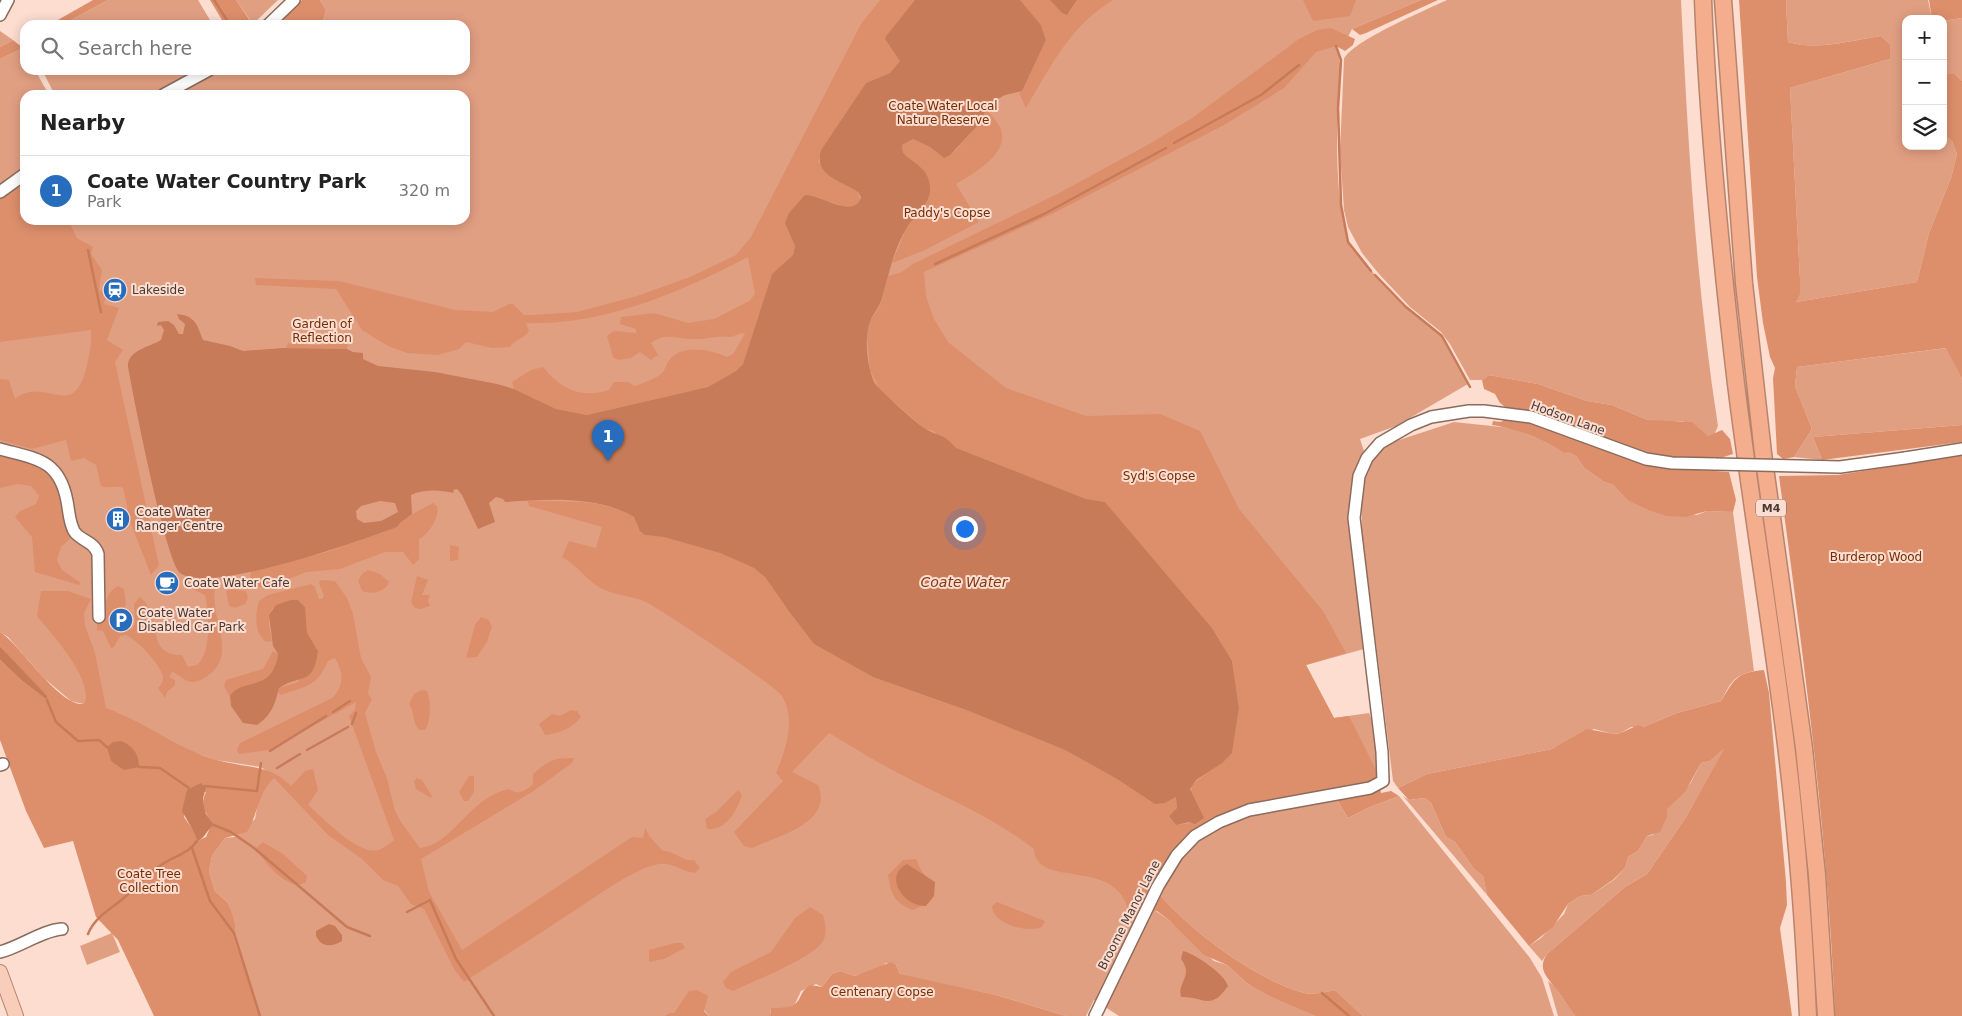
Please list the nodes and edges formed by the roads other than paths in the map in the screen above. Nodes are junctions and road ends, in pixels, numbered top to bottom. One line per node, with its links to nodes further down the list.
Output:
1 (8, 0): 5 (street)
2 (294, 0): 6 (street)
3 (1703, 0): 20 (highway, M4)
4 (1722, 0): 21 (highway, M4)
5 (0, 15)
6 (273, 20)
7 (200, 75): 8 (street)
8 (172, 90)
9 (20, 178): 10 (street)
10 (0, 192)
11 (1962, 449): 14 (street, Hodson Lane, bridge)
12 (0, 450): 13 (street)
13 (99, 617)
14 (1370, 788): 19 (street, Broome Manor Lane)
15 (62, 929): 16 (street)
16 (0, 952)
17 (0, 972): 18 (main road)
18 (16, 1016)
19 (1095, 1016)
20 (1808, 1016)
21 (1826, 1016)

